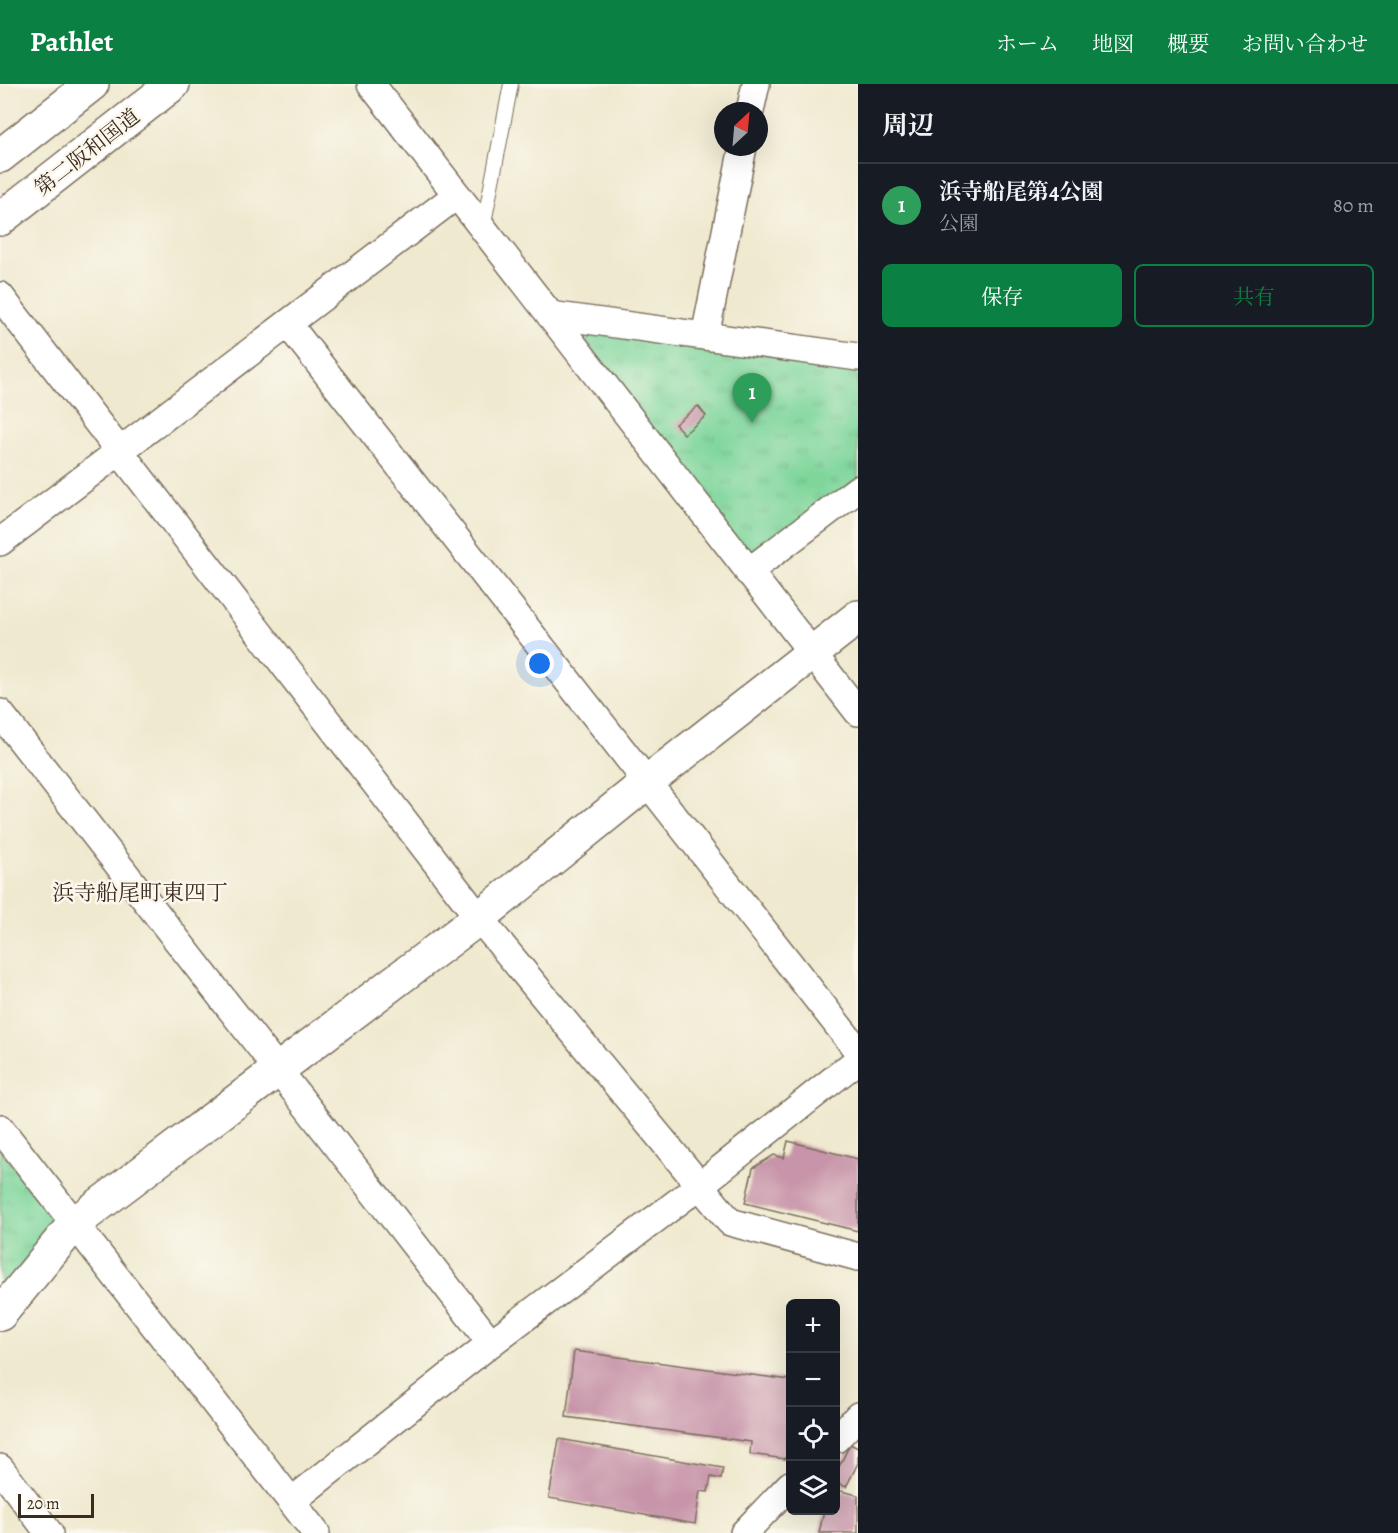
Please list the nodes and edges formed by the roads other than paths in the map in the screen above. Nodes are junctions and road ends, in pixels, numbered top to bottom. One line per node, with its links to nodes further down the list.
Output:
1 (92, 84): 7 (main road)
2 (173, 84): 10 (main road, 第二阪和国道)
3 (371, 84): 9 (street)
4 (511, 84): 11 (lane)
5 (756, 84): 6 (street)
6 (752, 102)
7 (0, 156)
8 (741, 156): 15 (street)
9 (458, 195): 11 (street); 14 (street)
10 (0, 219)
11 (483, 228): 13 (street)
12 (0, 296): 17 (street)
13 (550, 315): 15 (street); 20 (street)
14 (288, 324): 17 (street); 25 (street)
15 (705, 336): 16 (street)
16 (858, 357)
17 (120, 451): 19 (street); 26 (street)
18 (858, 489): 20 (street)
19 (0, 542)
20 (748, 572): 22 (street)
21 (858, 617): 22 (main road)
22 (812, 654): 23 (street); 25 (main road)
23 (858, 712)
24 (0, 713): 29 (street)
25 (646, 783): 26 (main road); 27 (street)
26 (479, 918): 29 (main road); 31 (street)
27 (858, 1051)
28 (858, 1060): 31 (street)
29 (277, 1070): 32 (main road); 35 (street)
30 (0, 1128): 32 (street)
31 (699, 1186): 33 (street); 35 (street)
32 (75, 1224): 34 (main road); 40 (street)
33 (858, 1257)
34 (0, 1314)
35 (491, 1343): 40 (street)
36 (858, 1416): 37 (street)
37 (840, 1435)
38 (0, 1468): 41 (street)
39 (786, 1489): 43 (street)
40 (292, 1501): 42 (street)
41 (49, 1533)
42 (316, 1533)
43 (744, 1533)

